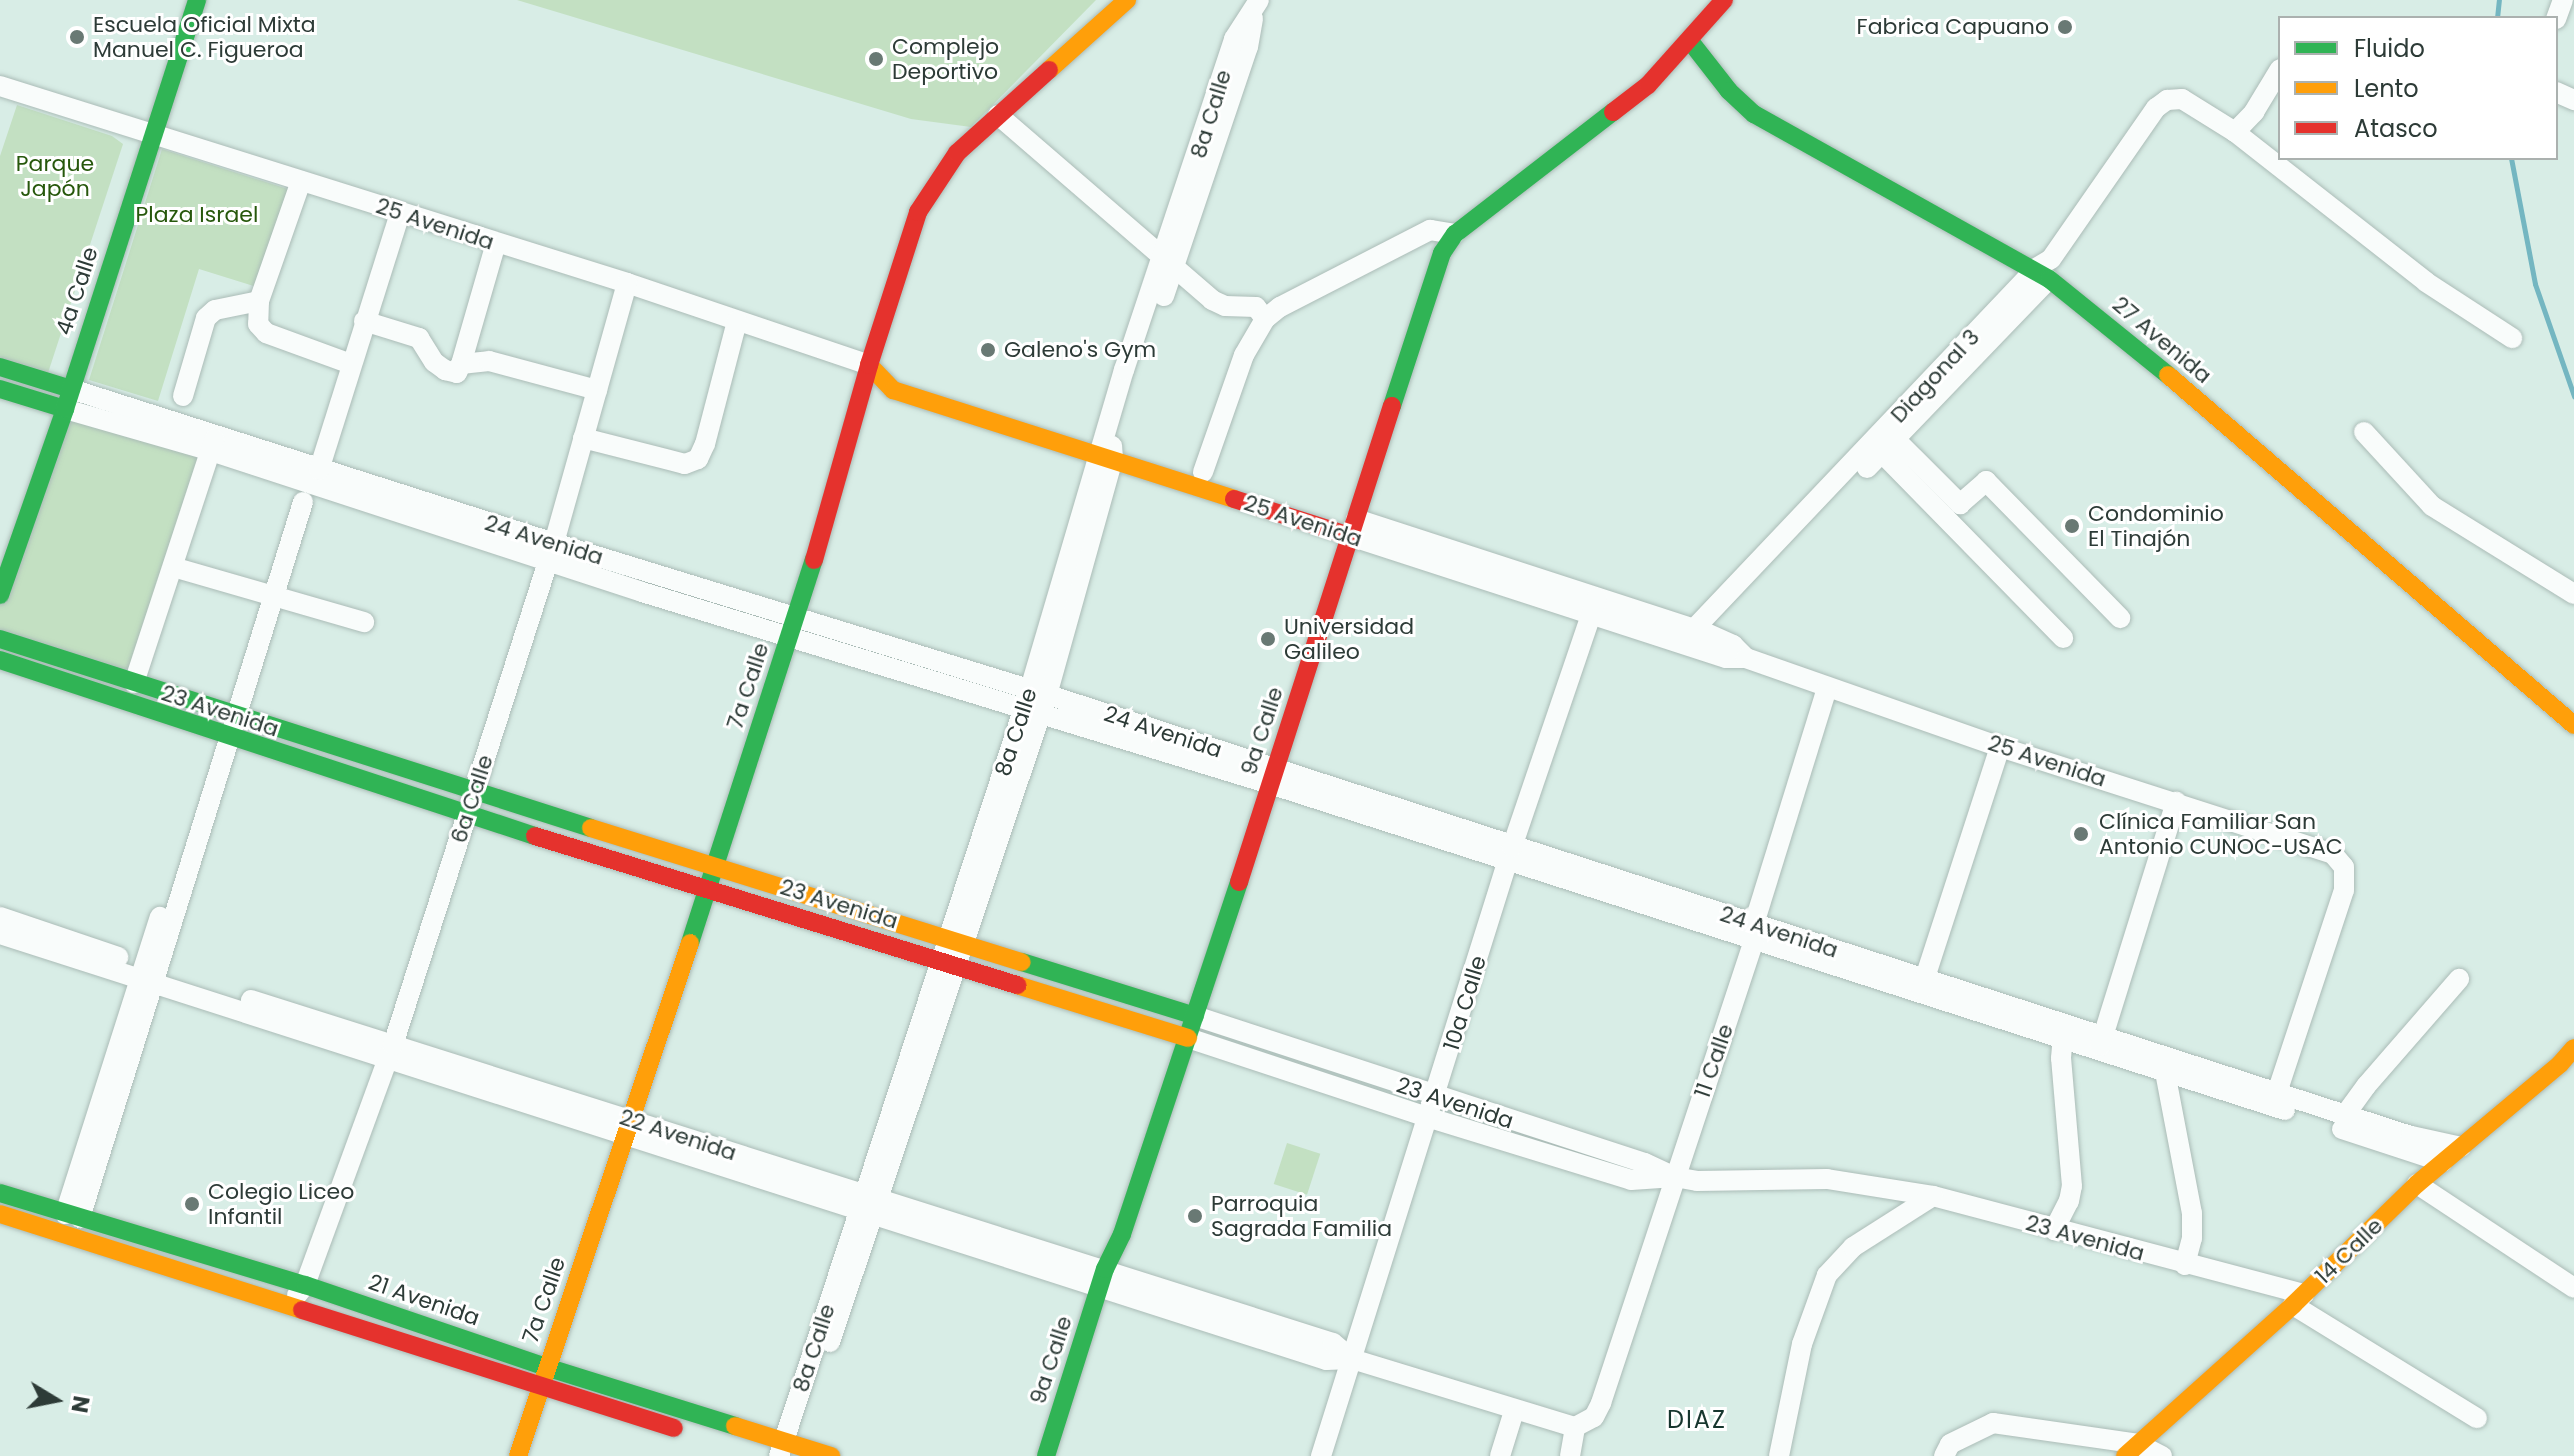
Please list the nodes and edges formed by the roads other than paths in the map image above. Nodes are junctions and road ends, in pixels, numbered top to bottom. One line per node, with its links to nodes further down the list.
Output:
1 (184, 0): 10 (street, 4a Calle)
2 (197, 0): 10 (street, 4a Calle)
3 (1127, 0): 9 (street, 7a Calle)
4 (1724, 0): 6 (street, 9a Calle)
5 (1256, 5): 16 (street, 8a Calle)
6 (1690, 41): 14 (street, 9a Calle); 17 (street, 27 Avenida)
7 (2278, 72): 11 (street)
8 (0, 88): 10 (street, 25 Avenida)
9 (998, 115): 16 (street); 26 (street, 7a Calle)
10 (148, 130): 12 (street, 25 Avenida); 31 (street, 4a Calle)
11 (2235, 132): 17 (street, Diagonal 3); 23 (street)
12 (301, 181): 13 (street, 25 Avenida); 19 (street)
13 (400, 213): 15 (street, 25 Avenida); 21 (street)
14 (1455, 234): 20 (street); 40 (street, 9a Calle)
15 (496, 243): 18 (street, 25 Avenida); 25 (street)
16 (1169, 263): 20 (street); 36 (street, 8a Calle)
17 (2043, 274): 35 (street, Diagonal 3); 54 (street, Diagonal 3); 60 (street, 27 Avenida)
18 (627, 283): 22 (street, 25 Avenida); 29 (street, 6a Calle)
19 (259, 301): 24 (street); 30 (street)
20 (1272, 313): 38 (street)
21 (364, 321): 24 (street); 25 (street)
22 (737, 321): 26 (street, 25 Avenida); 33 (street)
23 (2512, 338)
24 (351, 364): 37 (street)
25 (461, 364): 29 (street)
26 (869, 365): 36 (street, 25 Avenida); 48 (street, 7a Calle)
27 (0, 367): 31 (street, 24 Avenida)
28 (0, 389): 31 (street, 24 Avenida)
29 (597, 390): 33 (street, 6a Calle)
30 (183, 396)
31 (61, 397): 34 (street, 24 Avenida); 42 (street, 4a Calle); 45 (street, 4a Calle)
32 (2364, 432): 44 (street)
33 (583, 438): 41 (street, 6a Calle)
34 (213, 443): 37 (street, 24 Avenida); 41 (street, 24 Avenida); 43 (street)
35 (1889, 447): 49 (street); 52 (street); 54 (street, Diagonal 3)
36 (1107, 449): 38 (street, 25 Avenida); 40 (street, 25 Avenida); 58 (street, 8a Calle)
37 (319, 470): 41 (street, 24 Avenida)
38 (1203, 472): 40 (street, 25 Avenida)
39 (303, 502): 46 (street)
40 (1353, 527): 47 (street, 25 Avenida); 63 (street, 9a Calle)
41 (551, 552): 48 (street, 24 Avenida); 51 (street, 24 Avenida); 64 (street, 6a Calle)
42 (0, 553)
43 (173, 567): 46 (street); 56 (street)
44 (2574, 594)
45 (0, 595)
46 (274, 595): 50 (street); 59 (street)
47 (1594, 606): 54 (street, 25 Avenida); 67 (street, 10a Calle)
48 (796, 616): 51 (street, 7a Calle); 58 (street, 24 Avenida)
49 (2120, 618)
50 (364, 622)
51 (790, 637): 58 (street, 24 Avenida); 68 (street, 7a Calle)
52 (2063, 638)
53 (0, 639): 56 (street, 23 Avenida)
54 (1697, 639): 57 (street, 25 Avenida)
55 (0, 660): 61 (street, 23 Avenida)
56 (134, 683): 59 (street, 23 Avenida)
57 (1827, 688): 62 (street, 25 Avenida); 71 (street, 11 Calle)
58 (1036, 702): 63 (street, 24 Avenida); 73 (street, 8a Calle)
59 (231, 713): 61 (street); 64 (street, 23 Avenida)
60 (2574, 725)
61 (225, 735): 66 (street, 23 Avenida); 75 (street)
62 (2000, 747): 65 (street, 25 Avenida); 77 (street)
63 (1273, 776): 67 (street, 24 Avenida); 78 (street, 9a Calle)
64 (474, 792): 66 (street, 6a Calle); 68 (street, 23 Avenida)
65 (2176, 802): 81 (street); 85 (street, 25 Avenida)
66 (467, 815): 69 (street, 23 Avenida); 83 (street, 6a Calle)
67 (1510, 854): 71 (street, 24 Avenida); 86 (street, 10a Calle)
68 (714, 866): 69 (street, 7a Calle); 73 (street, 23 Avenida)
69 (707, 889): 74 (street, 23 Avenida); 89 (street, 7a Calle)
70 (0, 917): 75 (street, 22 Avenida)
71 (1754, 932): 77 (street, 24 Avenida); 92 (street, 11 Calle)
72 (0, 934): 75 (street, 22 Avenida)
73 (958, 940): 74 (street, 8a Calle); 78 (street, 23 Avenida)
74 (949, 966): 80 (street, 23 Avenida); 96 (street, 8a Calle)
75 (149, 974): 83 (street, 22 Avenida); 98 (street)
76 (2459, 979): 87 (street)
77 (1922, 986): 79 (street, 24 Avenida)
78 (1195, 1016): 80 (street, 9a Calle); 86 (street, 23 Avenida)
79 (2063, 1031): 81 (street, 24 Avenida); 99 (street)
80 (1188, 1038): 88 (street, 23 Avenida); 101 (street, 9a Calle)
81 (2101, 1043): 84 (street, 24 Avenida); 85 (street, 24 Avenida)
82 (2574, 1048): 90 (street, 14 Calle)
83 (391, 1052): 89 (street, 22 Avenida); 102 (street, 6a Calle)
84 (2165, 1072): 91 (street, 24 Avenida); 100 (street)
85 (2277, 1093): 87 (street, 24 Avenida)
86 (1436, 1098): 88 (street, 10a Calle); 92 (street, 23 Avenida)
87 (2345, 1115): 90 (street, 24 Avenida)
88 (1430, 1118): 92 (street, 23 Avenida); 106 (street, 10a Calle)
89 (629, 1129): 96 (street, 22 Avenida); 107 (street, 7a Calle)
90 (2461, 1147): 91 (street, 14 Calle)
91 (2443, 1162): 93 (street, 14 Calle)
92 (1675, 1177): 95 (street, 23 Avenida); 111 (street, 11 Calle)
93 (2417, 1184): 103 (street); 104 (street, 14 Calle)
94 (0, 1193): 98 (street, 21 Avenida)
95 (1933, 1196): 99 (street, 23 Avenida); 122 (street)
96 (869, 1205): 101 (street, 22 Avenida); 113 (street, 8a Calle)
97 (0, 1214): 105 (street, 21 Avenida)
98 (72, 1216): 102 (street, 21 Avenida)
99 (2054, 1230): 100 (street, 23 Avenida)
100 (2185, 1265): 104 (street, 23 Avenida)
101 (1109, 1280): 106 (street, 22 Avenida); 117 (street, 9a Calle); 118 (street, 9a Calle)
102 (305, 1285): 105 (street, 6a Calle); 107 (street, 21 Avenida)
103 (2574, 1288)
104 (2298, 1300): 110 (street, 23 Avenida); 114 (street, 14 Calle)
105 (289, 1304): 108 (street, 21 Avenida)
106 (1352, 1359): 109 (street, 22 Avenida); 119 (street, 10a Calle)
107 (546, 1367): 108 (street, 7a Calle); 113 (street, 21 Avenida)
108 (540, 1387): 112 (street, 21 Avenida); 115 (street, 7a Calle)
109 (1514, 1411): 111 (street, 22 Avenida); 120 (street)
110 (2477, 1418)
111 (1578, 1426): 121 (street, 11 Calle)
112 (688, 1432)
113 (787, 1450): 116 (street, 21 Avenida)
114 (2132, 1450): 123 (street); 124 (street)
115 (518, 1456)
116 (831, 1456)
117 (1046, 1456)
118 (1062, 1456)
119 (1321, 1456)
120 (1500, 1456)
121 (1570, 1456)
122 (1779, 1456)
123 (1944, 1456)
124 (2162, 1456)

